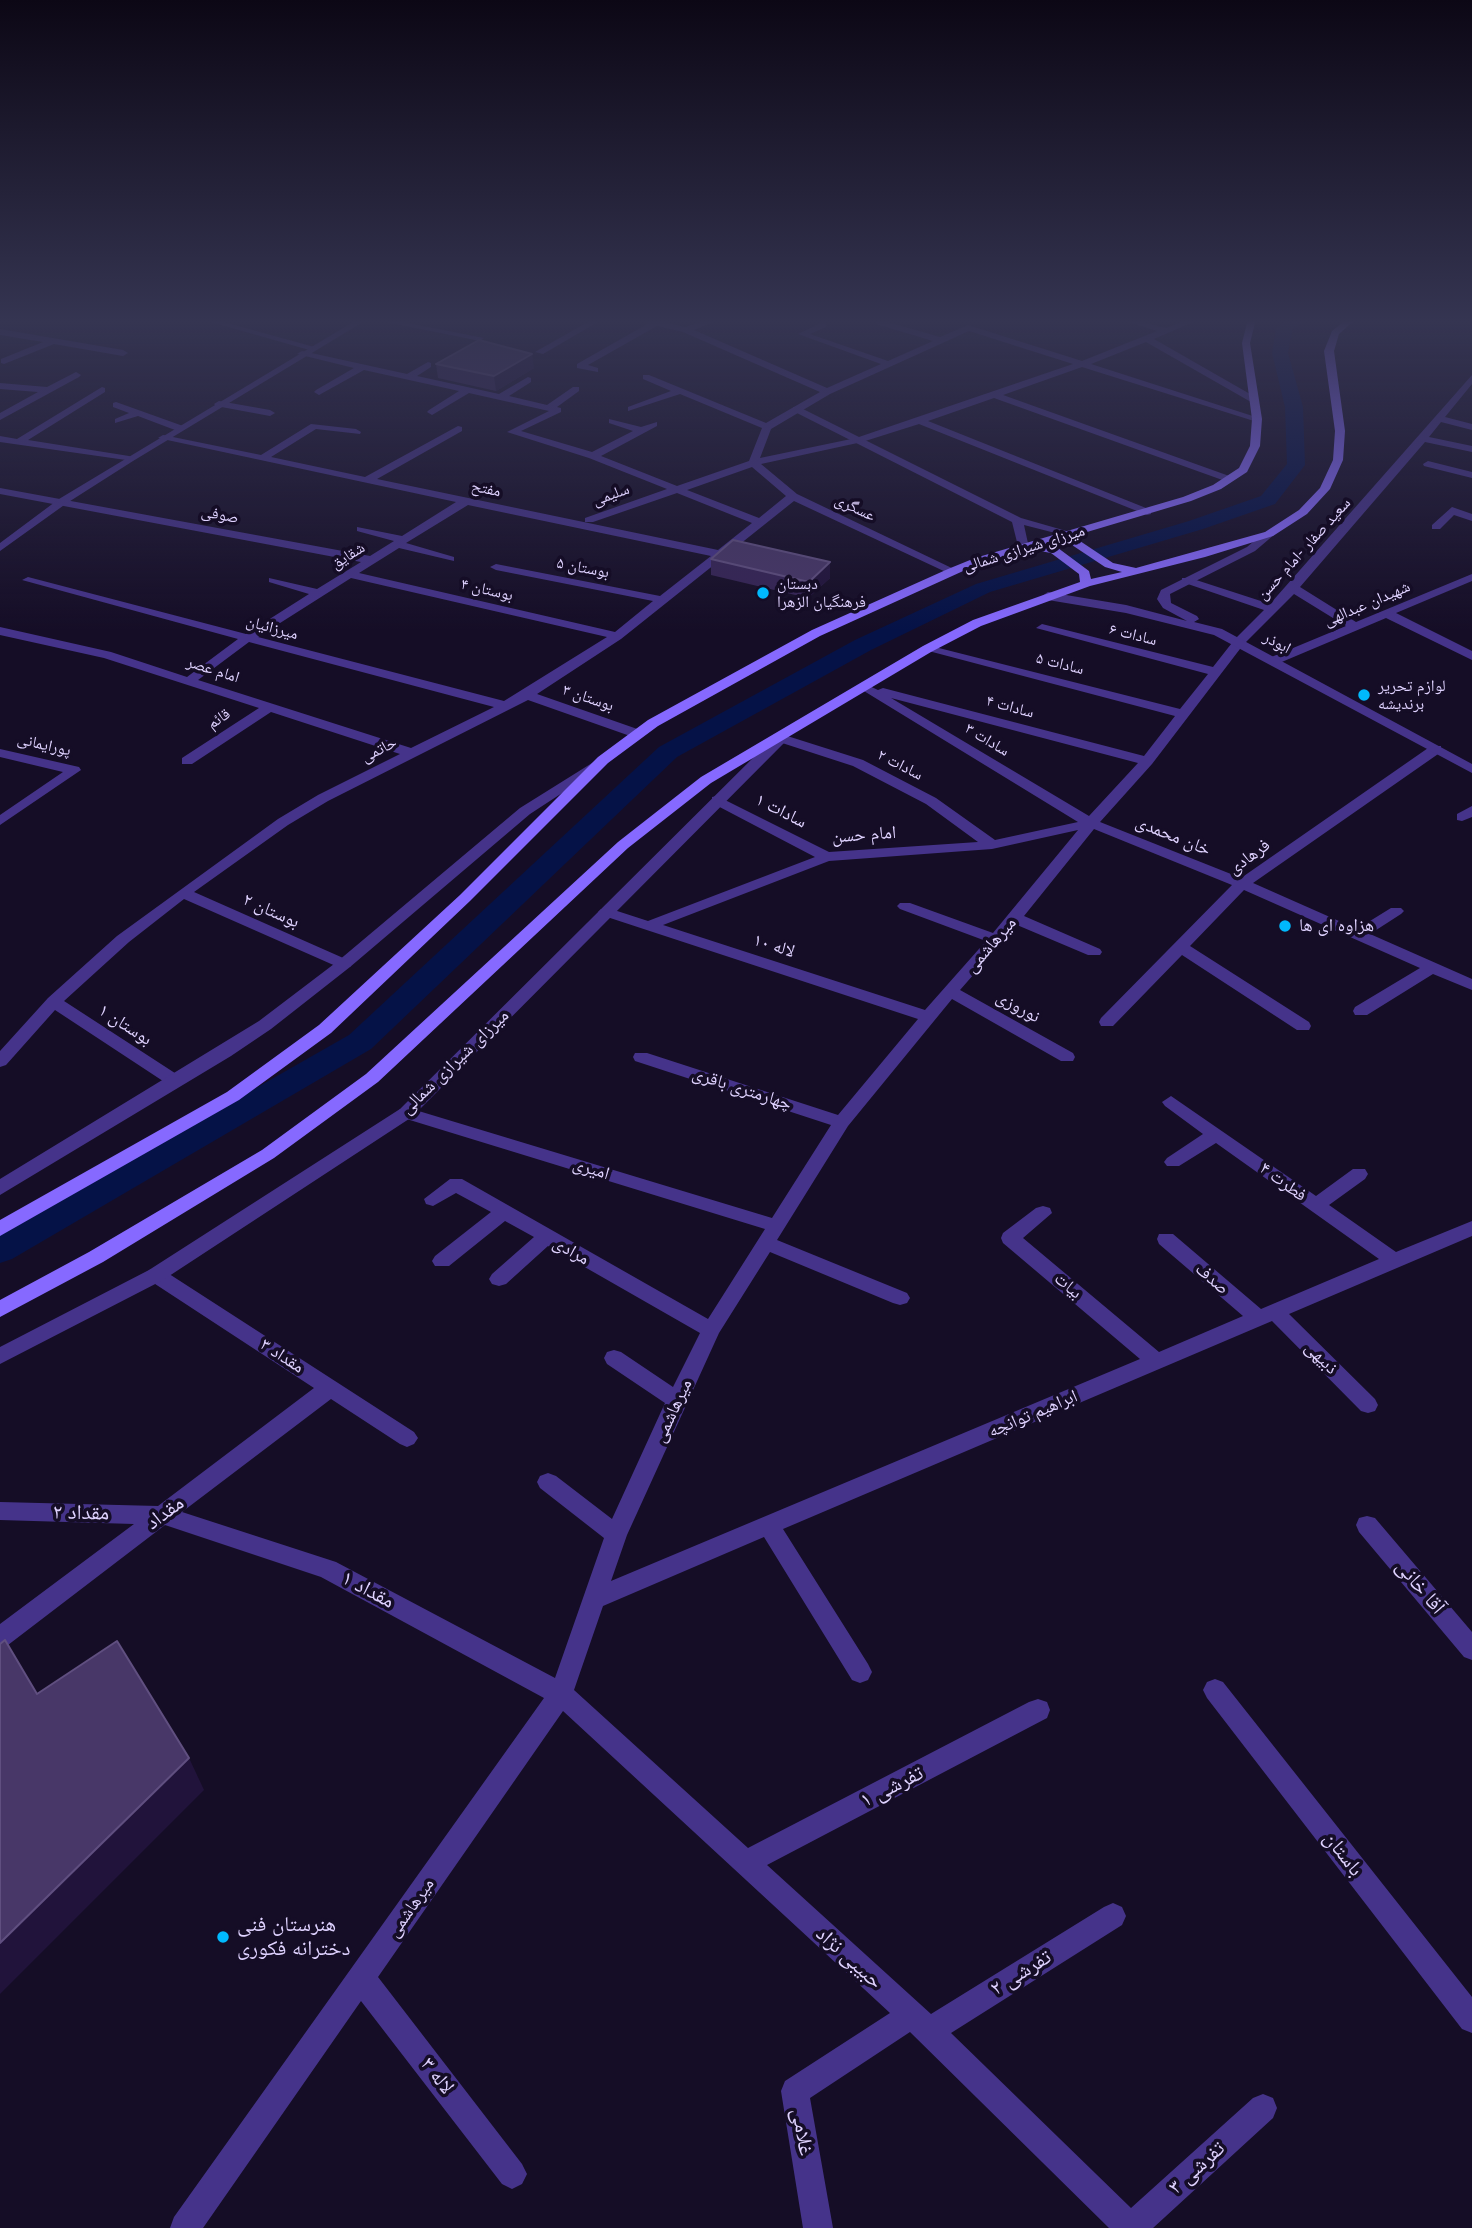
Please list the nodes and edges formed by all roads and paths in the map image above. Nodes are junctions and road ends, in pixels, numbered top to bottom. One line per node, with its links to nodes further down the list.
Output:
1 (49, 423): 25 (street)
2 (165, 423): 17 (street)
3 (187, 423): 17 (street)
4 (531, 423): 27 (street)
5 (618, 423): 19 (street)
6 (757, 423): 16 (street)
7 (773, 423): 16 (street)
8 (824, 423): 24 (street)
9 (913, 423): 24 (street, سلیمی)
10 (924, 423): 40 (street)
11 (1073, 423): 33 (street)
12 (1257, 423): 33 (main road, میرزای شیرازی شمالی)
13 (1339, 423): 47 (main road, میرزای شیرازی شمالی)
14 (1436, 423): 23 (street, سعید صفار -امام حسن)
15 (654, 424): 19 (street)
16 (767, 427): 30 (street)
17 (179, 428): 21 (street)
18 (458, 429): 34 (street)
19 (641, 430): 27 (street)
20 (356, 432): 29 (street)
21 (163, 438): 28 (street); 29 (street, مفتح)
22 (0, 439): 25 (street)
23 (1423, 439): 26 (street); 64 (street, سعید صفار -امام حسن)
24 (858, 440): 30 (street, سلیمی); 43 (street)
25 (18, 442): 28 (street)
26 (1472, 449)
27 (593, 456): 35 (street)
28 (129, 459): 39 (street)
29 (262, 459): 34 (street, مفتح)
30 (753, 463): 35 (street, سلیمی); 37 (street, عسگری)
31 (1428, 464): 32 (street)
32 (1472, 475)
33 (1228, 479): 40 (main road, میرزای شیرازی شمالی)
34 (366, 481): 38 (street, مفتح)
35 (673, 488): 42 (street, سلیمی); 44 (street)
36 (0, 491): 39 (street, صوفی)
37 (793, 496): 44 (street, حاتمی); 56 (street, عسگری)
38 (466, 501): 49 (street, شقایق); 52 (street, مفتح)
39 (63, 502): 50 (street); 54 (street, صوفی)
40 (1147, 512): 48 (main road, میرزای شیرازی شمالی)
41 (1472, 518): 45 (street)
42 (589, 520)
43 (1017, 520): 48 (street); 51 (street)
44 (759, 522): 52 (street, حاتمی)
45 (1436, 527)
46 (361, 529): 49 (street)
47 (1269, 534): 57 (main road, میرزای شیرازی شمالی); 63 (street)
48 (1074, 538): 51 (main road, میرزای شیرازی شمالی); 57 (main road)
49 (400, 542): 53 (street); 54 (street, شقایق)
50 (0, 548)
51 (1023, 548): 56 (main road, میرزای شیرازی شمالی); 60 (main road)
52 (719, 554): 67 (street, حاتمی)
53 (450, 559)
54 (371, 560): 58 (street, شقایق)
55 (496, 567): 67 (street, بوستان ۵)
56 (952, 571): 87 (main road, میرزای شیرازی شمالی)
57 (1137, 571): 60 (main road, میرزای شیرازی شمالی)
58 (350, 574): 65 (street, شقایق); 74 (street, بوستان ۴)
59 (1472, 577): 69 (street, شهیدان عبدالهی)
60 (1086, 579): 66 (main road, میرزای شیرازی شمالی)
61 (28, 580): 75 (street, میرزائیان)
62 (273, 580): 65 (street)
63 (1186, 580): 68 (street); 73 (street)
64 (1293, 588): 68 (street, سعید صفار -امام حسن); 70 (street)
65 (319, 593): 75 (street, شقایق)
66 (1048, 596): 73 (street, ابوذر); 77 (main road, میرزای شیرازی شمالی)
67 (664, 600): 74 (street, حاتمی)
68 (1272, 609): 76 (street, سعید صفار -امام حسن)
69 (1386, 613): 70 (street, شهیدان عبدالهی); 78 (street)
70 (1355, 626): 79 (street, شهیدان عبدالهی)
71 (1042, 628): 80 (street, سادات ۶)
72 (0, 631): 81 (street, امام عصر)
73 (1218, 632): 76 (street, ابوذر)
74 (617, 636): 83 (street, حاتمی)
75 (247, 638): 81 (street, شقایق); 84 (street, میرزائیان)
76 (1239, 642): 79 (street, ابوذر); 80 (street, میرهاشمی)
77 (927, 649): 82 (main road, میرزای شیرازی شمالی); 86 (street, سادات ۵)
78 (1472, 656)
79 (1273, 661): 89 (street, ابوذر)
80 (1216, 672): 86 (street, میرهاشمی)
81 (189, 681): 85 (street, امام عصر)
82 (865, 688): 88 (main road, میرزای شیرازی شمالی); 94 (street, سادات ۴); 98 (street, سادات ۳)
83 (527, 695): 84 (street, حاتمی); 87 (street, بوستان ۳)
84 (508, 706): 91 (street, حاتمی)
85 (270, 707): 91 (street, امام عصر); 93 (street, قائم)
86 (1185, 714): 94 (street, میرهاشمی)
87 (638, 734): 92 (main road, میرزای شیرازی شمالی)
88 (780, 738): 96 (street, میرزای شیرازی شمالی); 99 (street, سادات ۲); 146 (main road, میرزای شیرازی شمالی)
89 (1436, 749): 95 (street, ابوذر); 101 (street, فرهادی)
90 (0, 753): 97 (street, پورایمانی)
91 (411, 753): 102 (street, حاتمی)
92 (603, 760): 112 (street, میرزای شیرازی شمالی); 137 (main road, میرزای شیرازی شمالی)
93 (187, 761)
94 (1147, 761): 98 (street, میرهاشمی)
95 (1472, 769)
96 (717, 800): 100 (street, سادات ۱); 105 (street, میرزای شیرازی شمالی)
97 (0, 821)
98 (1091, 823): 99 (street, امام حسن); 101 (street, خان محمدی); 106 (street, میرهاشمی)
99 (992, 845): 100 (street, امام حسن)
100 (827, 857): 107 (street, امام حسن)
101 (1242, 884): 108 (street, خان محمدی); 110 (street, فرهادی)
102 (183, 893): 112 (street, بوستان ۲); 116 (street, حاتمی)
103 (905, 906): 109 (street)
104 (1395, 911): 108 (street)
105 (607, 912): 107 (street, لاله ۱۰); 126 (street, میرزای شیرازی شمالی)
106 (1015, 918): 109 (street, میرهاشمی); 111 (street)
107 (650, 925): 118 (street, لاله ۱۰)
108 (1358, 935): 113 (street, خان محمدی)
109 (997, 940): 115 (street, میرهاشمی)
110 (1179, 946): 119 (street, فرهادی); 120 (street)
111 (1094, 952)
112 (344, 964): 124 (street, میرزای شیرازی شمالی)
113 (1432, 968): 114 (street, خان محمدی); 117 (street)
114 (1472, 985)
115 (950, 991): 118 (street, میرهاشمی); 122 (street, نوروزی)
116 (54, 1002): 123 (street, حاتمی); 124 (street, بوستان ۱)
117 (1361, 1011)
118 (929, 1017): 127 (street, میرهاشمی)
119 (1107, 1021)
120 (1303, 1026)
121 (641, 1056): 127 (street, چهارمتری باقری)
122 (1067, 1057)
123 (0, 1061)
124 (175, 1081): 131 (street, میرزای شیرازی شمالی)
125 (1171, 1102): 128 (street, فطرت ۴)
126 (406, 1113): 138 (street, امیری); 143 (street, میرزای شیرازی شمالی)
127 (842, 1122): 138 (street, میرهاشمی)
128 (1216, 1134): 129 (street); 133 (street, فطرت ۴)
129 (1173, 1162)
130 (1359, 1174): 133 (street)
131 (2, 1185)
132 (433, 1199): 134 (street, مرادی)
133 (1315, 1205): 142 (street, فطرت ۴)
134 (504, 1212): 139 (street, مرادی); 141 (street)
135 (1044, 1213): 151 (street, بیات)
136 (1472, 1228): 142 (street, ابراهیم توانچه)
137 (0, 1229)
138 (771, 1234): 145 (street, امیری); 148 (street, میرهاشمی)
139 (546, 1237): 144 (street); 148 (street, مرادی)
140 (1166, 1238): 147 (street, صدف)
141 (442, 1261)
142 (1395, 1261): 147 (street, ابراهیم توانچه)
143 (156, 1275): 149 (street, میرزای شیرازی شمالی); 152 (street, مقداد ۳)
144 (499, 1279)
145 (900, 1298)
146 (0, 1309)
147 (1267, 1315): 151 (street, ابراهیم توانچه); 154 (street, ذبیهی)
148 (711, 1331): 153 (street, میرهاشمی)
149 (0, 1356)
150 (614, 1358): 153 (street)
151 (1157, 1362): 159 (street, ابراهیم توانچه)
152 (330, 1388): 155 (street, مقداد ۳); 158 (street, مقداد)
153 (677, 1400): 161 (street, میرهاشمی)
154 (1368, 1405)
155 (407, 1438)
156 (548, 1482): 161 (street)
157 (0, 1511): 158 (street, مقداد ۲)
158 (162, 1515): 163 (street, مقداد); 167 (street, مقداد ۱)
159 (769, 1525): 162 (street, ابراهیم توانچه); 165 (street)
160 (1367, 1525): 164 (street, آقا خانی)
161 (616, 1535): 162 (street, میرهاشمی)
162 (594, 1599): 167 (street, میرهاشمی)
163 (0, 1638)
164 (1472, 1649)
165 (860, 1672)
166 (1215, 1690): 172 (street, باستان)
167 (561, 1694): 169 (street, حبیبی نژاد); 171 (street, میرهاشمی)
168 (1038, 1710): 169 (street, تفرشی ۱)
169 (745, 1863): 173 (street, حبیبی نژاد)
170 (1113, 1916): 173 (street, تفرشی ۲)
171 (361, 1978): 175 (street, لاله ۳); 176 (street, میرهاشمی)
172 (1472, 2018)
173 (921, 2023): 177 (street, غلامی); 178 (street, حبیبی نژاد)
174 (1264, 2108): 178 (street, تفرشی ۳)
175 (512, 2174)
176 (185, 2228)
177 (818, 2228)
178 (1131, 2228)

